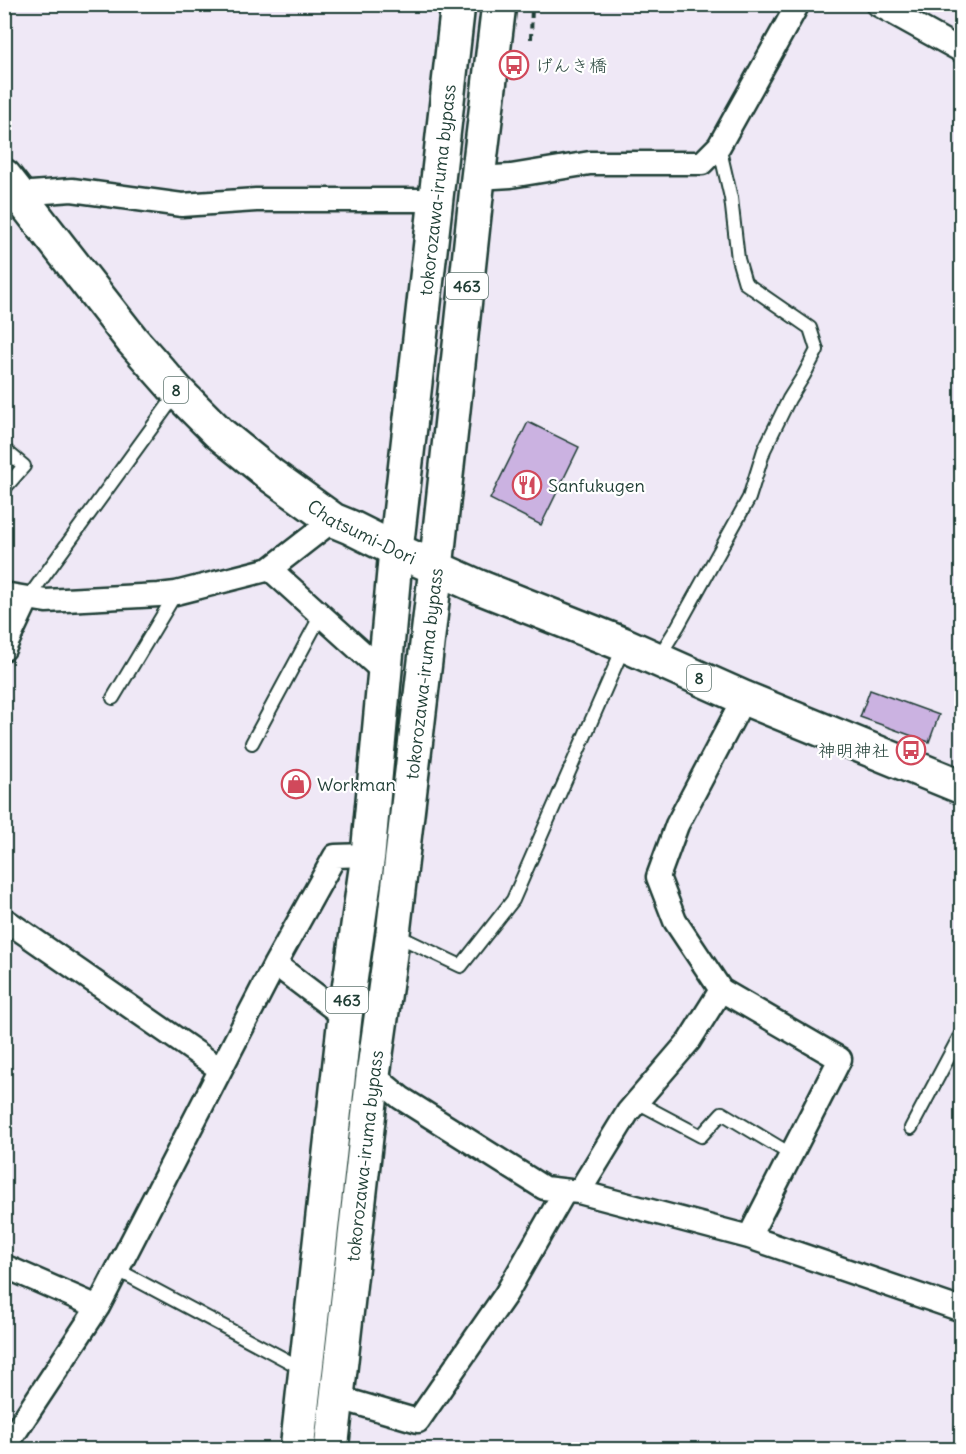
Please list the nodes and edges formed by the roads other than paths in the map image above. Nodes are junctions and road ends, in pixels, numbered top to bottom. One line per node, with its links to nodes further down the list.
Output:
1 (458, 4): 9 (main road, tokorozawa-iruma bypass / 463)
2 (500, 4): 7 (main road, tokorozawa-iruma bypass / 463)
3 (798, 4): 6 (street)
4 (877, 4): 5 (street)
5 (962, 51)
6 (719, 146): 7 (street); 23 (lane)
7 (478, 178): 15 (main road, tokorozawa-iruma bypass / 463)
8 (11, 185): 9 (street); 10 (main road, Chatsumi-Dori / 8)
9 (435, 200): 14 (main road, tokorozawa-iruma bypass / 463)
10 (178, 392): 13 (main road, Chatsumi-Dori / 8); 19 (lane)
11 (4, 449): 12 (lane)
12 (4, 489)
13 (333, 520): 14 (main road, Chatsumi-Dori / 8); 16 (street)
14 (396, 550): 15 (main road, Chatsumi-Dori / 8); 24 (main road, tokorozawa-iruma bypass / 463)
15 (436, 568): 21 (main road, Chatsumi-Dori / 8); 31 (main road, tokorozawa-iruma bypass / 463)
16 (270, 569): 17 (street); 20 (street)
17 (176, 592): 19 (street); 25 (lane)
18 (4, 594): 19 (street)
19 (28, 598): 22 (street)
20 (321, 615): 24 (street); 27 (lane)
21 (625, 645): 23 (main road, Chatsumi-Dori / 8); 31 (lane)
22 (4, 649)
23 (657, 659): 26 (main road, Chatsumi-Dori / 8)
24 (385, 673): 29 (main road, tokorozawa-iruma bypass / 463)
25 (113, 698)
26 (744, 698): 28 (main road, Chatsumi-Dori / 8); 33 (street)
27 (252, 743)
28 (962, 787)
29 (368, 855): 32 (street); 34 (main road, tokorozawa-iruma bypass / 463)
30 (4, 919): 36 (street)
31 (393, 933): 37 (main road, tokorozawa-iruma bypass / 463)
32 (275, 964): 34 (street); 36 (street)
33 (722, 990): 38 (street); 40 (street)
34 (345, 1017): 47 (main road, tokorozawa-iruma bypass / 463)
35 (962, 1032): 39 (lane)
36 (220, 1069): 44 (street)
37 (373, 1075): 41 (street); 48 (main road, tokorozawa-iruma bypass / 463)
38 (637, 1102): 40 (lane); 41 (street)
39 (912, 1128)
40 (792, 1155): 42 (street)
41 (572, 1192): 42 (street); 48 (street)
42 (749, 1238): 46 (street)
43 (4, 1266): 45 (street)
44 (116, 1269): 45 (street); 47 (lane)
45 (98, 1307): 49 (street)
46 (962, 1310)
47 (306, 1370): 50 (main road, tokorozawa-iruma bypass / 463)
48 (336, 1397): 51 (main road, tokorozawa-iruma bypass / 463)
49 (4, 1449)
50 (297, 1449)
51 (330, 1449)

